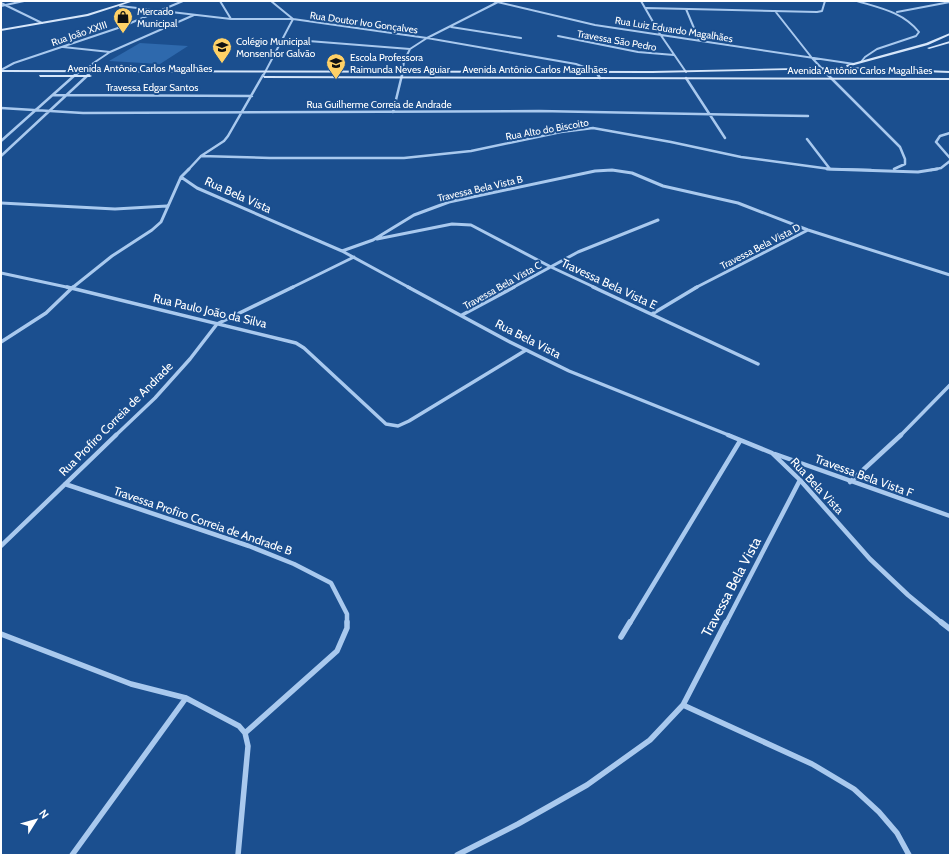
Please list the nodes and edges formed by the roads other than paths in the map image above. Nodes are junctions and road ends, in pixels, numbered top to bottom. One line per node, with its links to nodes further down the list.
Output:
1 (24, 1): 13 (street)
2 (132, 1): 15 (main road)
3 (183, 1): 18 (street, Rua João XXIII)
4 (220, 1): 22 (street)
5 (271, 1): 23 (street)
6 (493, 1): 10 (street, Rua Luiz Eduardo Magalhães)
7 (641, 1): 16 (street)
8 (825, 1): 19 (street)
9 (857, 1): 20 (street)
10 (500, 2): 25 (street); 27 (street, Rua Luiz Eduardo Magalhães)
11 (950, 2): 20 (street)
12 (1, 3): 13 (street)
13 (6, 5): 14 (street); 24 (street)
14 (1, 6)
15 (120, 6): 18 (street, Rua Doutor Ivo Gonçalves); 24 (main road)
16 (646, 8): 17 (street); 27 (street)
17 (686, 9): 19 (street); 33 (street)
18 (162, 11): 21 (street, Rua Doutor Ivo Gonçalves); 35 (street, Rua João XXIII)
19 (775, 11): 39 (street)
20 (896, 12): 41 (street)
21 (195, 15): 22 (street, Rua Doutor Ivo Gonçalves); 37 (street)
22 (231, 19): 23 (street, Rua Doutor Ivo Gonçalves)
23 (293, 19): 30 (street, Rua Doutor Ivo Gonçalves); 32 (street)
24 (42, 23): 26 (main road)
25 (450, 27): 30 (street); 31 (street)
26 (1, 30)
27 (660, 34): 33 (street, Rua Luiz Eduardo Magalhães); 38 (street)
28 (950, 34): 40 (main road, Avenida Antônio Carlos Magalhães)
29 (558, 36): 38 (street, Travessa São Pedro)
30 (427, 38): 36 (street); 50 (street, Rua Doutor Ivo Gonçalves)
31 (521, 38)
32 (283, 39): 36 (street); 49 (street)
33 (699, 40): 39 (street, Rua Luiz Eduardo Magalhães)
34 (950, 42): 40 (main road, Avenida Antônio Carlos Magalhães)
35 (60, 47): 37 (street); 45 (street, Rua João XXIII)
36 (410, 48): 48 (street)
37 (110, 52): 46 (street)
38 (674, 55): 51 (street)
39 (812, 58): 42 (street, Rua Luiz Eduardo Magalhães); 43 (street)
40 (880, 58): 41 (main road, Avenida Antônio Carlos Magalhães)
41 (861, 62): 42 (main road, Avenida Antônio Carlos Magalhães)
42 (854, 64): 44 (main road, Avenida Antônio Carlos Magalhães)
43 (822, 68): 44 (main road, Avenida Antônio Carlos Magalhães); 51 (main road, Avenida Antônio Carlos Magalhães); 62 (street)
44 (837, 68): 52 (main road, Avenida Antônio Carlos Magalhães)
45 (1, 71): 46 (main road, Avenida Antônio Carlos Magalhães)
46 (79, 71): 47 (main road, Avenida Antônio Carlos Magalhães); 54 (street)
47 (92, 71): 49 (main road, Avenida Antônio Carlos Magalhães); 55 (street)
48 (404, 71): 49 (main road, Avenida Antônio Carlos Magalhães); 50 (main road, Avenida Antônio Carlos Magalhães); 59 (street)
49 (265, 72): 58 (street)
50 (597, 72): 51 (main road, Avenida Antônio Carlos Magalhães); 60 (street)
51 (686, 72)
52 (950, 72)
53 (1, 76): 54 (main road, Avenida Antônio Carlos Magalhães)
54 (72, 76): 55 (main road, Avenida Antônio Carlos Magalhães); 64 (street)
55 (87, 76): 56 (main road, Avenida Antônio Carlos Magalhães); 65 (street)
56 (248, 77)
57 (256, 77): 58 (main road, Avenida Antônio Carlos Magalhães)
58 (263, 77): 59 (main road, Avenida Antônio Carlos Magalhães); 66 (street)
59 (402, 78): 60 (main road, Avenida Antônio Carlos Magalhães); 71 (street)
60 (600, 78): 61 (main road, Avenida Antônio Carlos Magalhães)
61 (686, 78): 62 (main road, Avenida Antônio Carlos Magalhães); 72 (street)
62 (834, 79): 63 (main road, Avenida Antônio Carlos Magalhães); 83 (street)
63 (950, 79)
64 (52, 95): 65 (street, Travessa Edgar Santos); 68 (street)
65 (67, 95): 66 (street, Travessa Edgar Santos); 69 (street)
66 (252, 96): 70 (street)
67 (1, 108): 68 (street, Rua Guilherme Correia de Andrade)
68 (36, 111): 69 (street, Rua Guilherme Correia de Andrade); 77 (street)
69 (48, 112): 70 (street, Rua Guilherme Correia de Andrade); 78 (street)
70 (242, 112): 71 (street, Rua Guilherme Correia de Andrade); 79 (street)
71 (393, 112): 72 (street, Rua Guilherme Correia de Andrade)
72 (710, 116): 73 (street, Rua Guilherme Correia de Andrade); 75 (street)
73 (808, 116)
74 (950, 133): 80 (street)
75 (725, 138)
76 (807, 139): 82 (street)
77 (1, 141)
78 (1, 156)
79 (201, 156): 82 (street, Rua Alto do Biscoito); 84 (street)
80 (950, 158)
81 (950, 161): 83 (street, Rua Alto do Biscoito)
82 (830, 169): 83 (street, Rua Alto do Biscoito)
83 (892, 170)
84 (181, 176): 86 (street); 90 (street, Rua Bela Vista)
85 (1, 202): 86 (street)
86 (167, 206): 95 (street)
87 (658, 220): 92 (street, Travessa Bela Vista C)
88 (808, 230): 89 (street, Travessa Bela Vista B); 94 (street, Travessa Bela Vista D); 96 (street, Travessa Bela Vista D)
89 (373, 240): 90 (street, Travessa Bela Vista B); 92 (street, Travessa Bela Vista E)
90 (342, 251): 91 (street, Rua Bela Vista)
91 (354, 257): 97 (street, Rua Bela Vista); 98 (street, Rua Profiro Correia de Andrade)
92 (551, 267): 96 (street, Travessa Bela Vista E); 97 (street, Travessa Bela Vista C)
93 (1, 273): 95 (street, Rua Paulo João da Silva)
94 (950, 275)
95 (72, 288): 98 (street, Rua Paulo João da Silva); 99 (street)
96 (652, 314): 101 (street, Travessa Bela Vista E)
97 (462, 315): 100 (street, Rua Bela Vista)
98 (216, 324): 100 (street, Rua Paulo João da Silva); 107 (street, Rua Profiro Correia de Andrade)
99 (1, 342)
100 (526, 350): 103 (street, Rua Bela Vista)
101 (758, 364)
102 (950, 385): 106 (street)
103 (740, 441): 104 (street, Rua Bela Vista); 112 (street)
104 (772, 453): 105 (street, Rua Bela Vista); 106 (street, Travessa Bela Vista F)
105 (800, 480): 110 (street, Rua Bela Vista); 114 (street, Travessa Bela Vista)
106 (850, 482): 108 (street, Travessa Bela Vista F)
107 (65, 484): 109 (street, Rua Profiro Correia de Andrade); 115 (street, Travessa Profiro Correia de Andrade B)
108 (950, 516)
109 (1, 546)
110 (950, 629)
111 (1, 634): 113 (street)
112 (621, 637)
113 (186, 698): 115 (street); 116 (street)
114 (683, 705): 118 (street, Travessa Bela Vista); 119 (street)
115 (245, 733): 117 (street)
116 (72, 855)
117 (238, 855)
118 (457, 855)
119 (909, 855)

